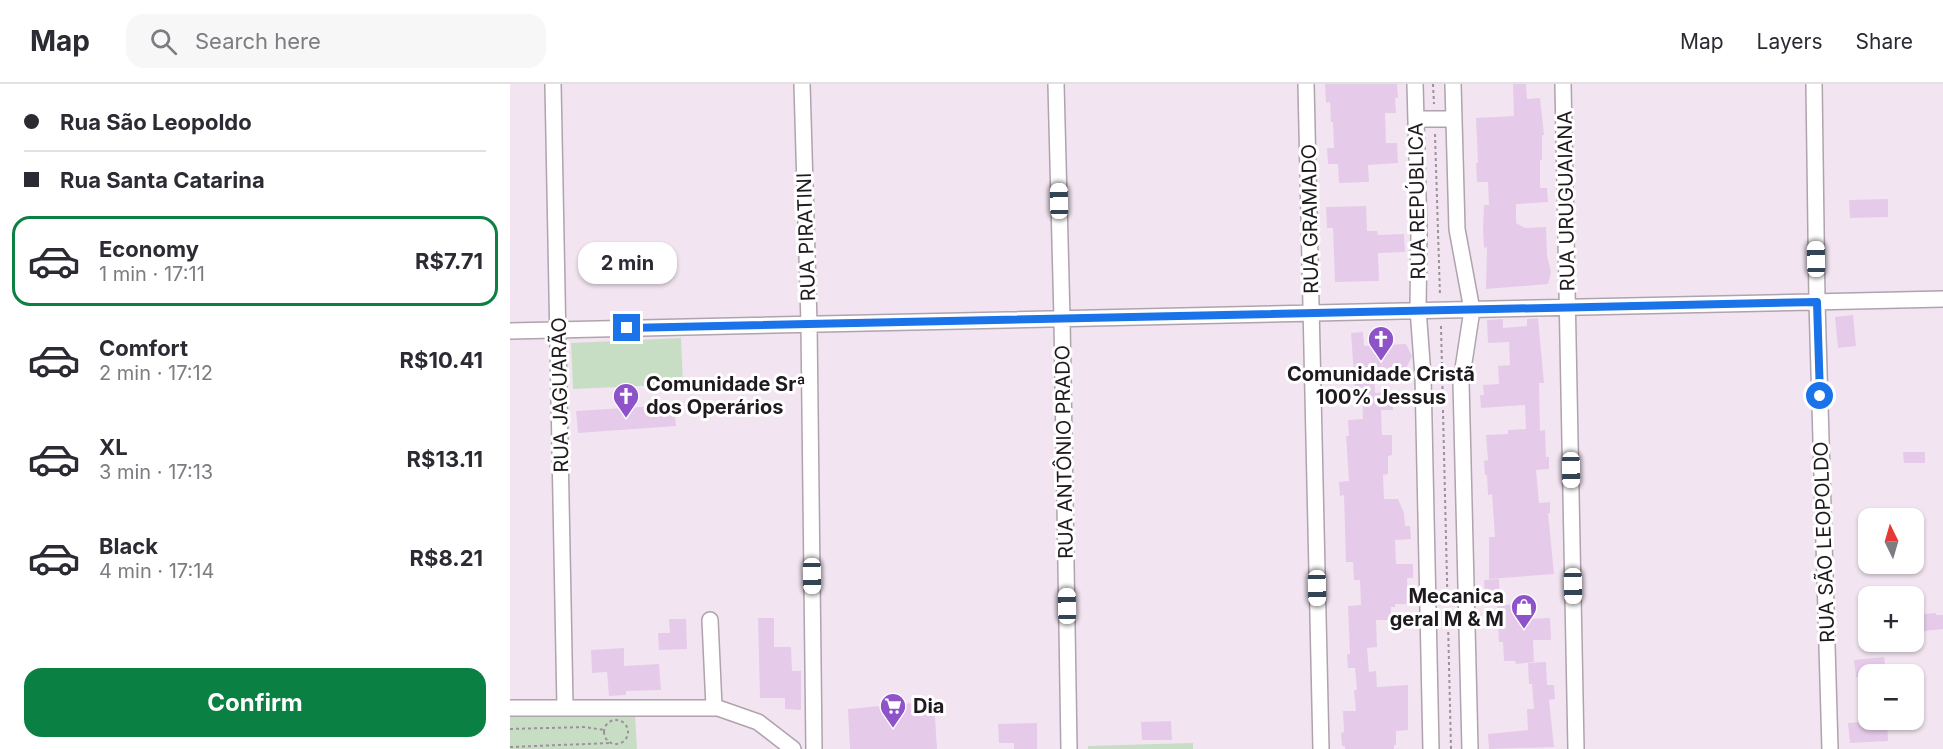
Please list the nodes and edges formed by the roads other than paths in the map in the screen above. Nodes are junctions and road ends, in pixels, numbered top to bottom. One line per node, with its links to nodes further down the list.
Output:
1 (553, 84): 19 (street, RUA JAGUARÃO)
2 (802, 84): 18 (street, RUA PIRATINI)
3 (1056, 84): 17 (street, RUA ANTÔNIO PRADO)
4 (1306, 84): 16 (street, RUA GRAMADO)
5 (1415, 84): 9 (street, RUA REPÚBLICA)
6 (1453, 84): 10 (street, RUA REPÚBLICA)
7 (1563, 84): 13 (street, RUA URUGUAIANA)
8 (1814, 84): 12 (street, RUA SÃO LEOPOLDO)
9 (1416, 119): 10 (street); 14 (street, RUA REPÚBLICA)
10 (1454, 119): 15 (street, RUA REPÚBLICA)
11 (1943, 300): 12 (street)
12 (1817, 302): 13 (street); 32 (street, RUA SÃO LEOPOLDO)
13 (1568, 308): 15 (street); 31 (street, RUA URUGUAIANA)
14 (1418, 309): 15 (street); 16 (street); 29 (street, RUA REPÚBLICA)
15 (1472, 310): 30 (street, RUA REPÚBLICA)
16 (1312, 313): 17 (street); 28 (street, RUA GRAMADO)
17 (1062, 319): 18 (street); 27 (street, RUA ANTÔNIO PRADO)
18 (809, 324): 19 (street); 26 (street, RUA PIRATINI)
19 (559, 330): 20 (street); 22 (street, RUA JAGUARÃO)
20 (510, 331)
21 (710, 620): 24 (street)
22 (565, 707): 23 (street); 24 (street)
23 (510, 708)
24 (714, 708): 25 (street)
25 (793, 749)
26 (814, 749)
27 (1069, 749)
28 (1321, 749)
29 (1431, 749)
30 (1470, 749)
31 (1576, 749)
32 (1830, 749)

